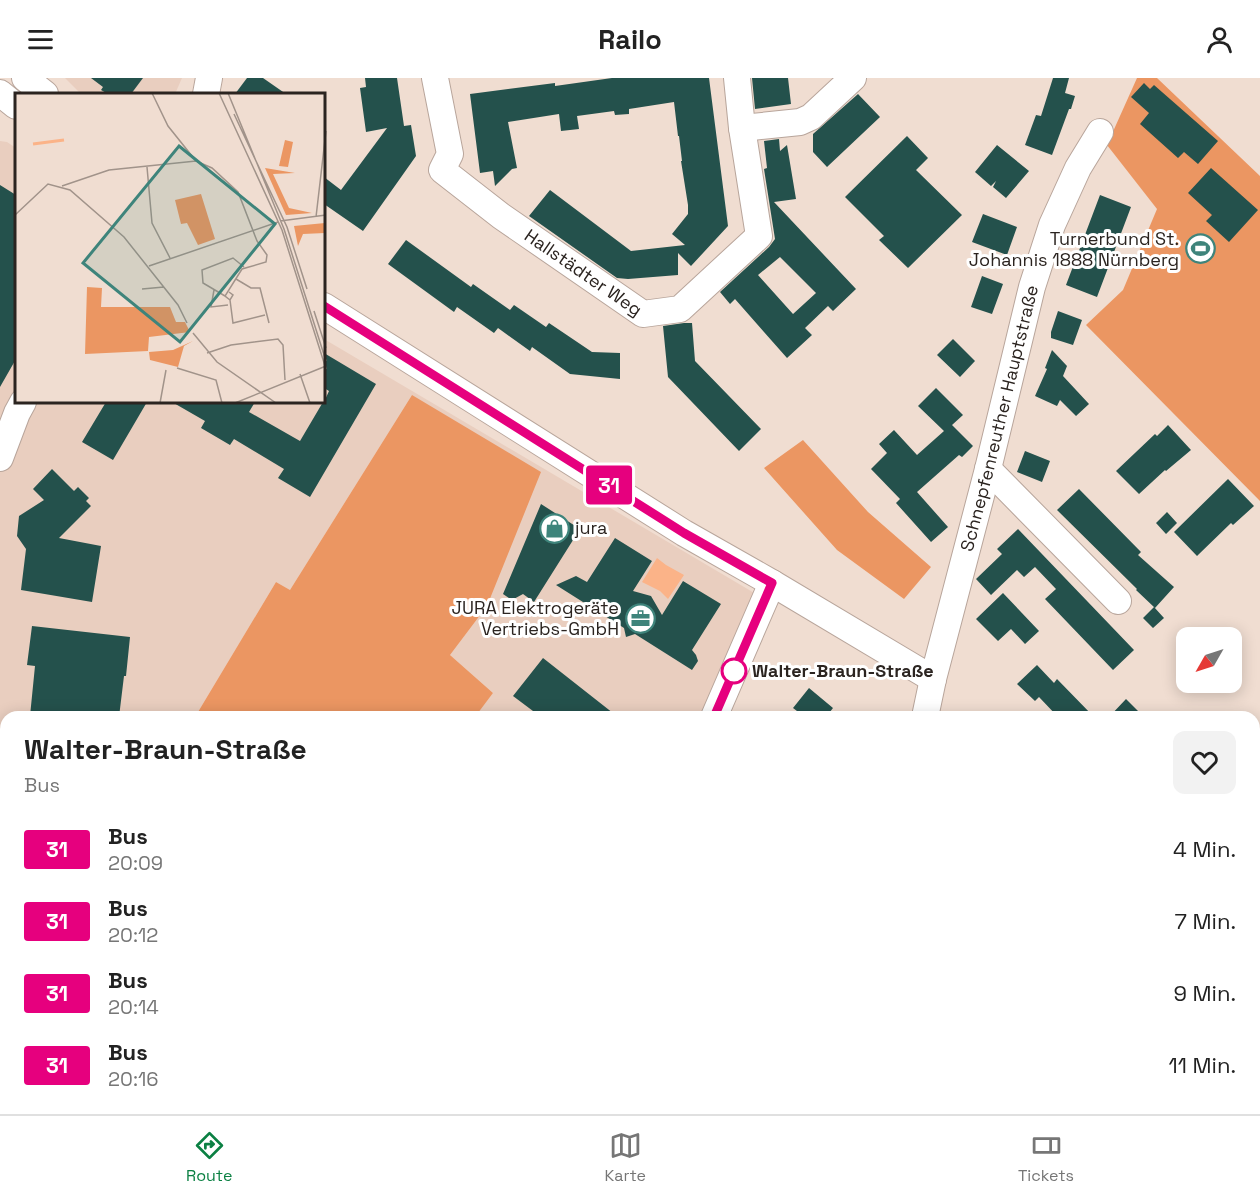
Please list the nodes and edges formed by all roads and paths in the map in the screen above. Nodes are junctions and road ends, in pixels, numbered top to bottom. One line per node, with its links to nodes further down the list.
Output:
1 (25, 78): 7 (street)
2 (209, 78): 8 (street)
3 (435, 78): 10 (street, Hallstädter Weg)
4 (737, 78): 10 (street, Hallstädter Weg)
5 (852, 78): 10 (street)
6 (0, 93): 9 (street)
7 (44, 93)
8 (206, 93)
9 (15, 105)
10 (742, 128)
11 (1100, 132): 15 (street, Schnepfenreuther Hauptstraße)
12 (326, 307): 16 (street)
13 (22, 404): 14 (street)
14 (0, 458)
15 (988, 469): 17 (street); 18 (street, Schnepfenreuther Hauptstraße)
16 (772, 583): 18 (street); 19 (street)
17 (1118, 601)
18 (933, 679): 20 (street, Schnepfenreuther Hauptstraße)
19 (717, 711)
20 (926, 711)

